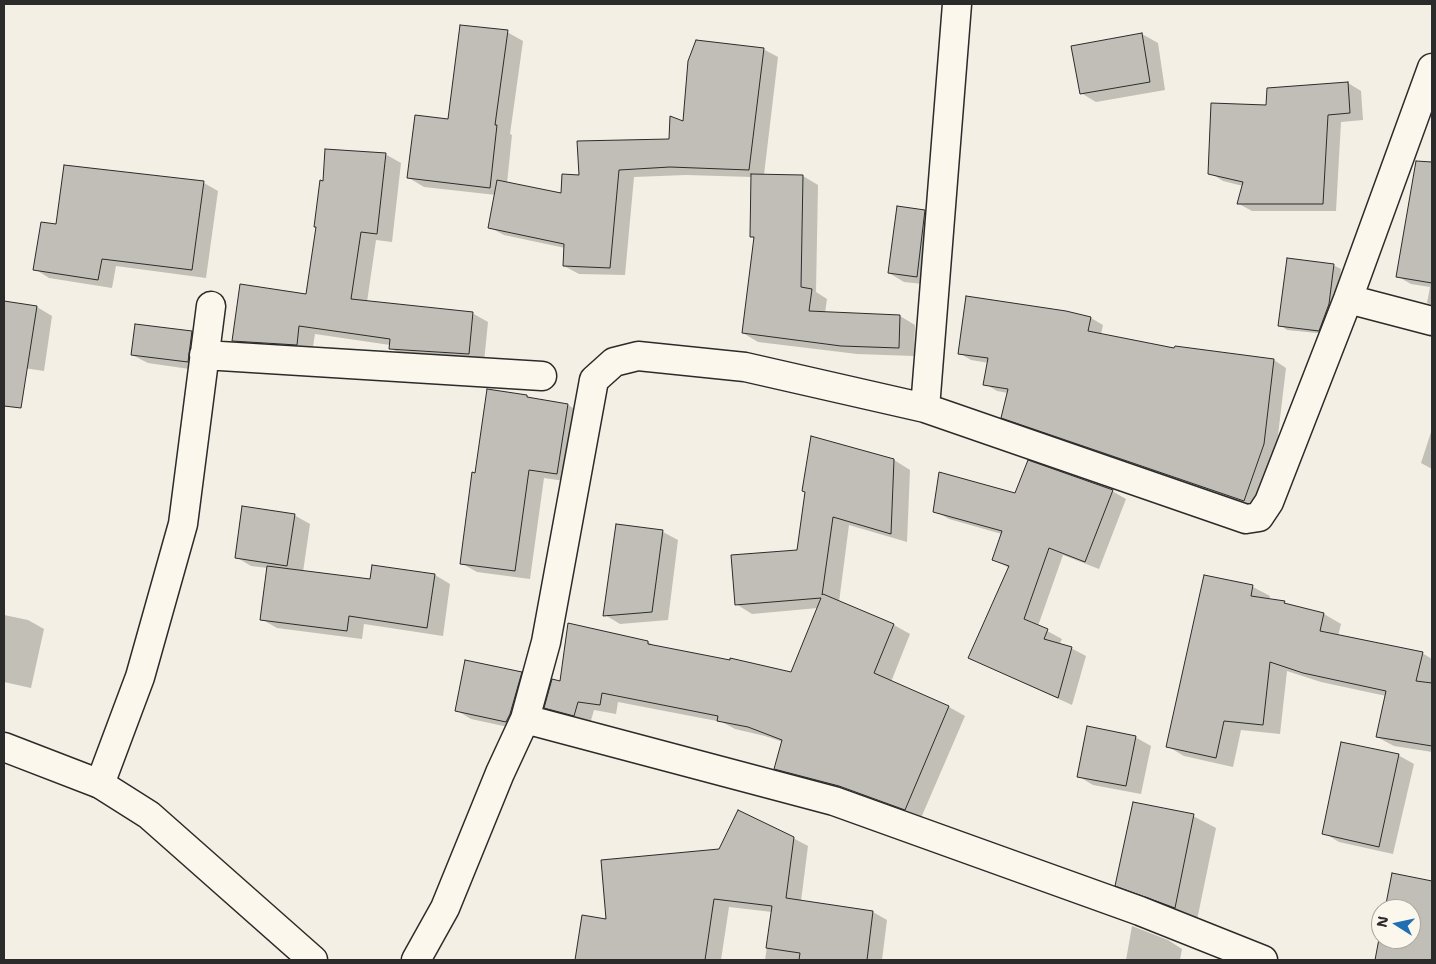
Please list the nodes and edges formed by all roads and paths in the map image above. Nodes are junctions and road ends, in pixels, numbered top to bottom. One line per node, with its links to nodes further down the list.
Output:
1 (957, 4): 8 (street)
2 (1432, 68): 3 (street)
3 (1348, 298): 5 (street); 8 (street)
4 (211, 306): 6 (street)
5 (1432, 321)
6 (204, 355): 7 (street); 11 (street)
7 (542, 376)
8 (925, 408): 9 (street)
9 (526, 719): 13 (street); 14 (street)
10 (4, 747): 11 (street)
11 (100, 784): 12 (street)
12 (313, 960)
13 (416, 960)
14 (1263, 960)

